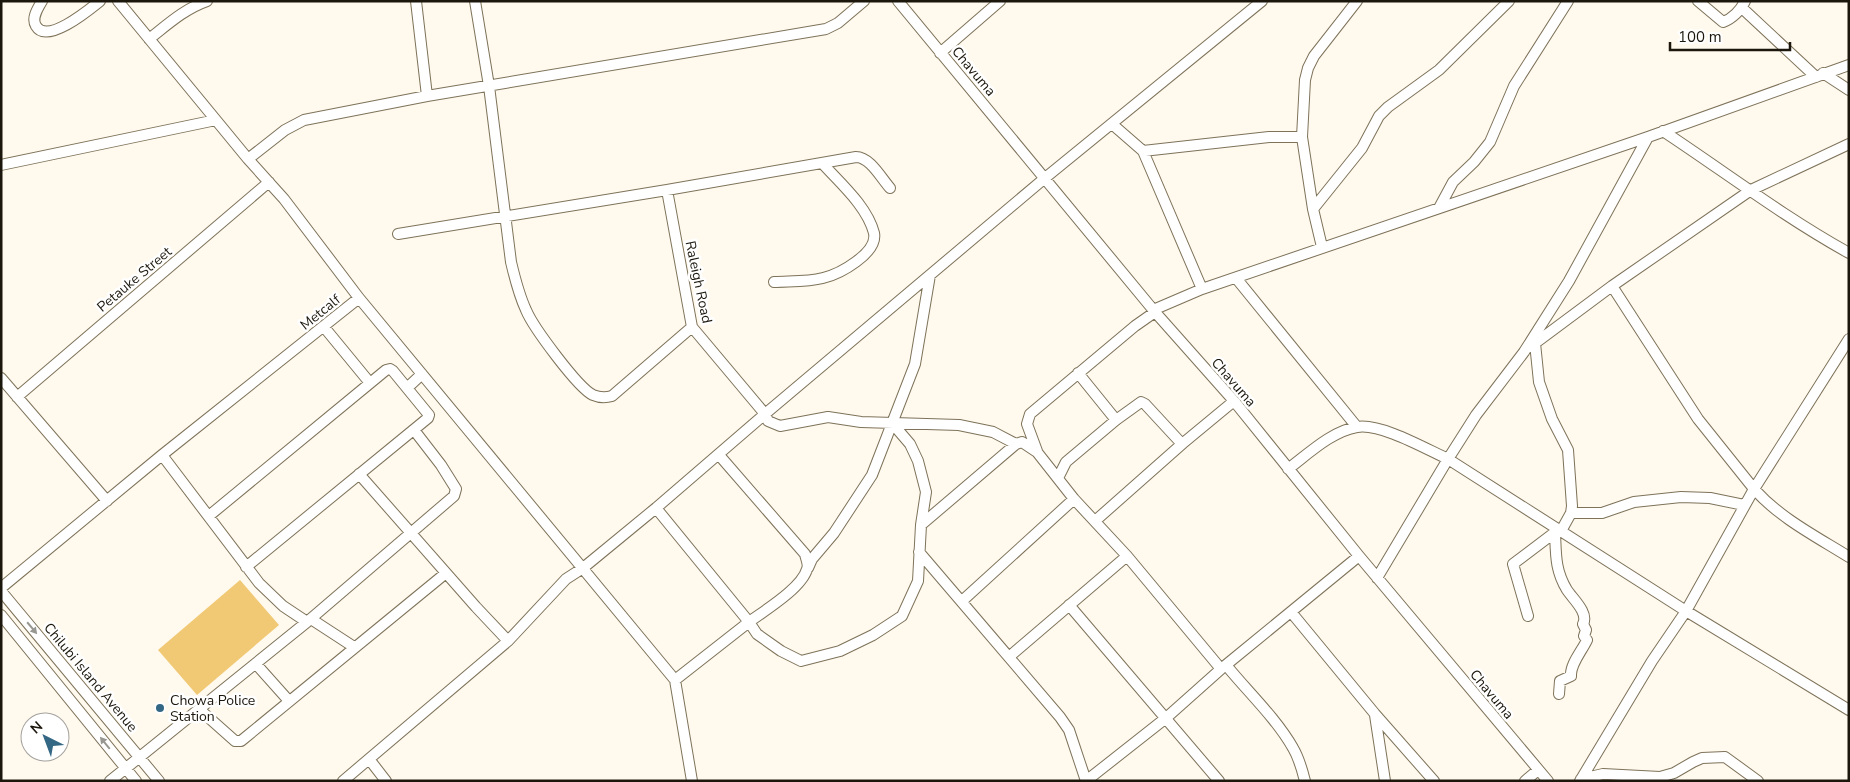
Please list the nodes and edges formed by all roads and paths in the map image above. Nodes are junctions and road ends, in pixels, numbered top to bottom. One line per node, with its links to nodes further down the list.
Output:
1 (42, 1): 2 (street)
2 (100, 1)
3 (118, 1): 16 (street, Metcalf)
4 (207, 1): 16 (street)
5 (416, 1): 22 (street)
6 (475, 1): 20 (street)
7 (864, 1): 20 (street)
8 (898, 1): 17 (street, Chavuma)
9 (1000, 1): 17 (street)
10 (1262, 1): 24 (street)
11 (1357, 1): 26 (street)
12 (1509, 1): 39 (street)
13 (1568, 1): 38 (street)
14 (1698, 1): 15 (street)
15 (1743, 5): 19 (street)
16 (149, 39): 23 (street, Metcalf)
17 (940, 53): 33 (street, Chavuma)
18 (1849, 65): 19 (street)
19 (1819, 75): 21 (street); 25 (street)
20 (490, 86): 22 (street); 40 (street)
21 (1849, 90)
22 (427, 96): 30 (street)
23 (216, 120): 30 (street, Metcalf); 32 (street)
24 (1112, 124): 29 (street); 33 (street)
25 (1664, 131): 27 (street); 37 (street)
26 (1302, 137): 29 (street); 39 (street)
27 (1648, 137): 38 (street); 55 (street)
28 (1849, 144): 37 (street)
29 (1143, 151): 48 (street)
30 (248, 159): 34 (street, Metcalf)
31 (822, 163): 35 (street); 36 (street); 46 (street)
32 (1, 165)
33 (1045, 178): 44 (street); 50 (street, Chavuma)
34 (269, 182): 49 (street, Metcalf); 61 (street, Petauke Street)
35 (890, 188)
36 (667, 190): 40 (street); 52 (street, Raleigh Road)
37 (1751, 190): 43 (street); 47 (street)
38 (1439, 208): 42 (street)
39 (1313, 209): 42 (street)
40 (506, 217): 41 (street); 52 (street)
41 (398, 234)
42 (1322, 248): 45 (street)
43 (1849, 253)
44 (930, 276): 63 (street); 65 (street)
45 (1236, 278): 48 (street); 66 (street)
46 (774, 282)
47 (1612, 286): 54 (street); 77 (street)
48 (1202, 289): 50 (street)
49 (359, 298): 51 (street, Metcalf); 57 (street)
50 (1154, 311): 56 (street); 62 (street, Chavuma)
51 (324, 327): 59 (street); 71 (street, Metcalf)
52 (692, 327): 63 (street, Raleigh Road)
53 (1849, 339): 77 (street)
54 (1535, 343): 55 (street); 82 (street)
55 (1524, 352): 73 (street)
56 (1078, 373): 64 (street); 70 (street)
57 (422, 374): 60 (street); 93 (street)
58 (1, 378): 61 (street)
59 (370, 384): 60 (street); 83 (street)
60 (407, 388): 67 (street)
61 (17, 397): 79 (street)
62 (1234, 401): 69 (street); 74 (street, Chavuma)
63 (764, 414): 65 (street); 72 (street)
64 (1116, 420): 69 (street); 76 (street)
65 (892, 423): 68 (street); 85 (street); 94 (street)
66 (1357, 427): 73 (street); 74 (street)
67 (414, 430): 75 (street); 87 (street)
68 (1016, 444): 70 (street); 85 (street)
69 (1182, 444): 84 (street)
70 (1037, 452): 76 (street)
71 (162, 455): 79 (street, Metcalf); 83 (street)
72 (720, 455): 81 (street); 94 (street)
73 (1448, 459): 86 (street); 96 (street)
74 (1288, 469): 90 (street, Chavuma)
75 (359, 474): 87 (street); 92 (street)
76 (1058, 478): 78 (street)
77 (1754, 489): 80 (street); 91 (street)
78 (1074, 499): 84 (street); 98 (street)
79 (107, 501): 97 (street, Metcalf)
80 (1744, 505): 82 (street); 100 (street)
81 (656, 508): 93 (street); 105 (street)
82 (1571, 513): 86 (street)
83 (210, 516): 92 (street)
84 (1095, 521): 89 (street)
85 (920, 525): 88 (street)
86 (1558, 531): 100 (street); 103 (street); 112 (street)
87 (411, 533): 95 (street); 104 (street)
88 (918, 552): 98 (street); 105 (street)
89 (1127, 556): 99 (street); 110 (street)
90 (1359, 556): 96 (street, Chavuma); 101 (street)
91 (1849, 557)
92 (246, 567): 104 (street)
93 (584, 568): 106 (street); 111 (street)
94 (808, 568): 105 (street)
95 (446, 573): 106 (street); 107 (street)
96 (1377, 578): 121 (street, Chavuma)
97 (1, 590): 118 (street, Chilubi Island Avenue, one-way to 118)
98 (962, 601): 108 (street)
99 (1069, 605): 108 (street); 117 (street)
100 (1686, 610): 115 (street); 122 (street)
101 (1291, 612): 110 (street); 116 (street)
102 (1, 615): 120 (street, one-way to 102)
103 (1528, 616)
104 (309, 621): 107 (street); 109 (street)
105 (749, 622): 111 (street)
106 (508, 641): 119 (street)
107 (354, 647): 113 (street)
108 (1010, 656): 117 (street)
109 (256, 664): 113 (street); 114 (street)
110 (1223, 667): 117 (street); 130 (street)
111 (675, 680): 128 (street)
112 (1559, 694)
113 (289, 701): 114 (street)
114 (199, 709): 118 (street)
115 (1849, 710)
116 (1375, 714): 131 (street); 132 (street)
117 (1166, 718): 129 (street)
118 (140, 757): 120 (street); 125 (street, Chilubi Island Avenue)
119 (369, 759): 126 (street); 127 (street)
120 (126, 768): 123 (street); 124 (street)
121 (1538, 770): 133 (street); 134 (street, Chavuma)
122 (1581, 780): 135 (street)
123 (110, 781)
124 (136, 781)
125 (159, 781)
126 (343, 781)
127 (386, 781)
128 (692, 781)
129 (1219, 781)
130 (1305, 781)
131 (1385, 781)
132 (1434, 781)
133 (1526, 781)
134 (1548, 781)
135 (1758, 781)

